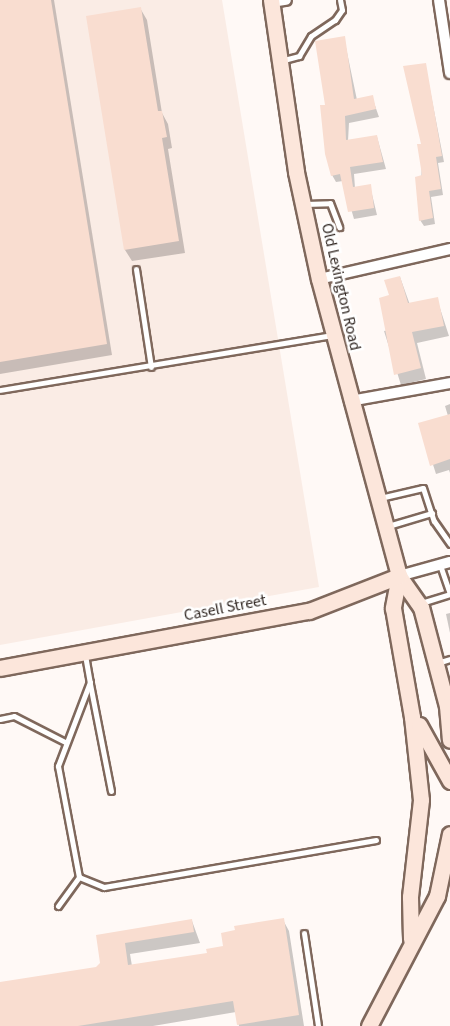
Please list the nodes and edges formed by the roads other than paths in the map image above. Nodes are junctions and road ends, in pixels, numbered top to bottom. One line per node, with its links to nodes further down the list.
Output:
1 (340, 0): 4 (lane)
2 (439, 0): 5 (street)
3 (276, 1): 4 (main road, Old Lexington Road)
4 (280, 61): 6 (main road, Old Lexington Road)
5 (450, 73)
6 (303, 204): 7 (lane); 10 (main road, Old Lexington Road)
7 (339, 227)
8 (450, 249): 10 (street)
9 (136, 269): 12 (lane)
10 (319, 279): 11 (main road, Old Lexington Road)
11 (333, 335): 12 (lane); 15 (main road, Old Lexington Road)
12 (151, 367): 14 (lane)
13 (450, 383): 15 (street)
14 (0, 390)
15 (350, 401): 16 (main road, Old Lexington Road)
16 (378, 498): 17 (lane); 18 (main road, Old Lexington Road)
17 (432, 513): 18 (lane); 19 (lane)
18 (387, 527): 21 (main road, Old Lexington Road)
19 (450, 542)
20 (445, 564): 21 (street, Casell Street); 22 (lane)
21 (399, 576): 22 (main road, Old Lexington Road); 23 (main road, Casell Street); 28 (main road, Old Lexington Road)
22 (419, 604): 24 (main road, Old Lexington Road)
23 (84, 653): 25 (main road, Casell Street); 26 (lane)
24 (443, 661): 27 (main road, Old Lexington Road)
25 (0, 668)
26 (90, 682): 31 (lane); 33 (lane)
27 (447, 691): 30 (main road, Old Lexington Road)
28 (409, 697): 32 (main road); 39 (main road)
29 (0, 719): 31 (lane)
30 (450, 740)
31 (65, 742): 36 (lane)
32 (450, 782)
33 (111, 791)
34 (450, 834): 39 (main road)
35 (376, 840): 36 (lane)
36 (79, 877): 37 (lane)
37 (58, 906)
38 (304, 933): 40 (lane)
39 (411, 939): 41 (main road)
40 (318, 1026)
41 (369, 1026)

